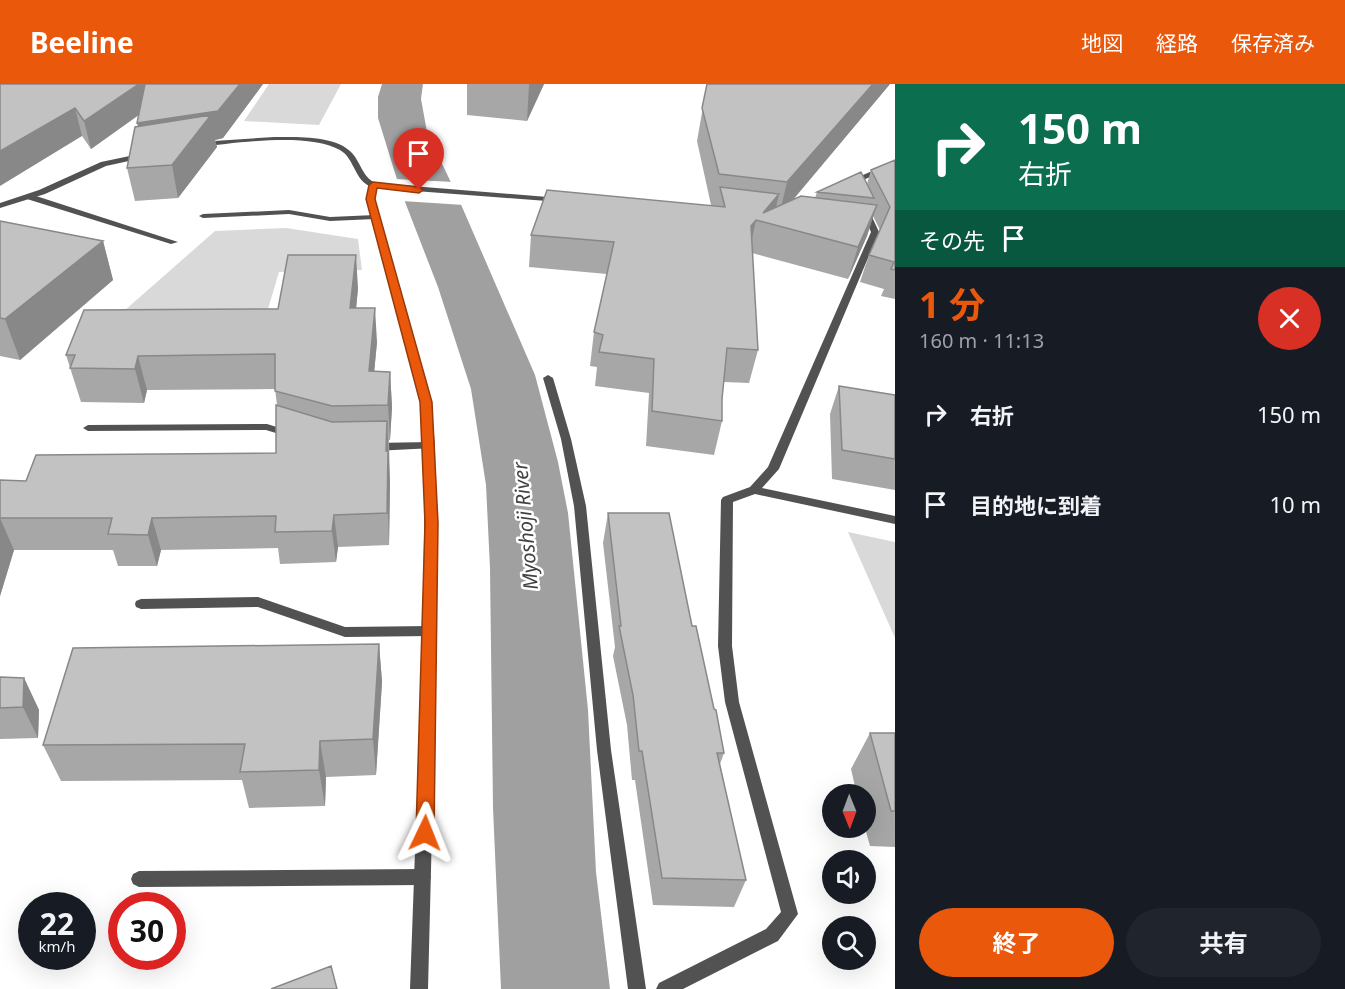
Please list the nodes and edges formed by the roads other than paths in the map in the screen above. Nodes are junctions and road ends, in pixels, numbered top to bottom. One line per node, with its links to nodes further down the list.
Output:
1 (189, 146): 4 (street)
2 (157, 152): 6 (street)
3 (895, 163): 5 (street)
4 (373, 185): 7 (street); 11 (street)
5 (855, 191)
6 (30, 197): 9 (street); 14 (street)
7 (574, 201)
8 (860, 201): 13 (street)
9 (0, 206)
10 (204, 216): 11 (street)
11 (375, 217): 18 (street)
12 (863, 231): 13 (street)
13 (875, 232): 20 (street)
14 (174, 242)
15 (548, 378): 27 (street)
16 (88, 428): 17 (street)
17 (301, 437)
18 (430, 446): 19 (street); 23 (street)
19 (359, 447)
20 (753, 490): 21 (street); 28 (street)
21 (895, 520)
22 (141, 604): 23 (street)
23 (430, 631): 24 (street)
24 (423, 877): 25 (street); 26 (street)
25 (139, 879)
26 (419, 989)
27 (637, 989)
28 (665, 989)

